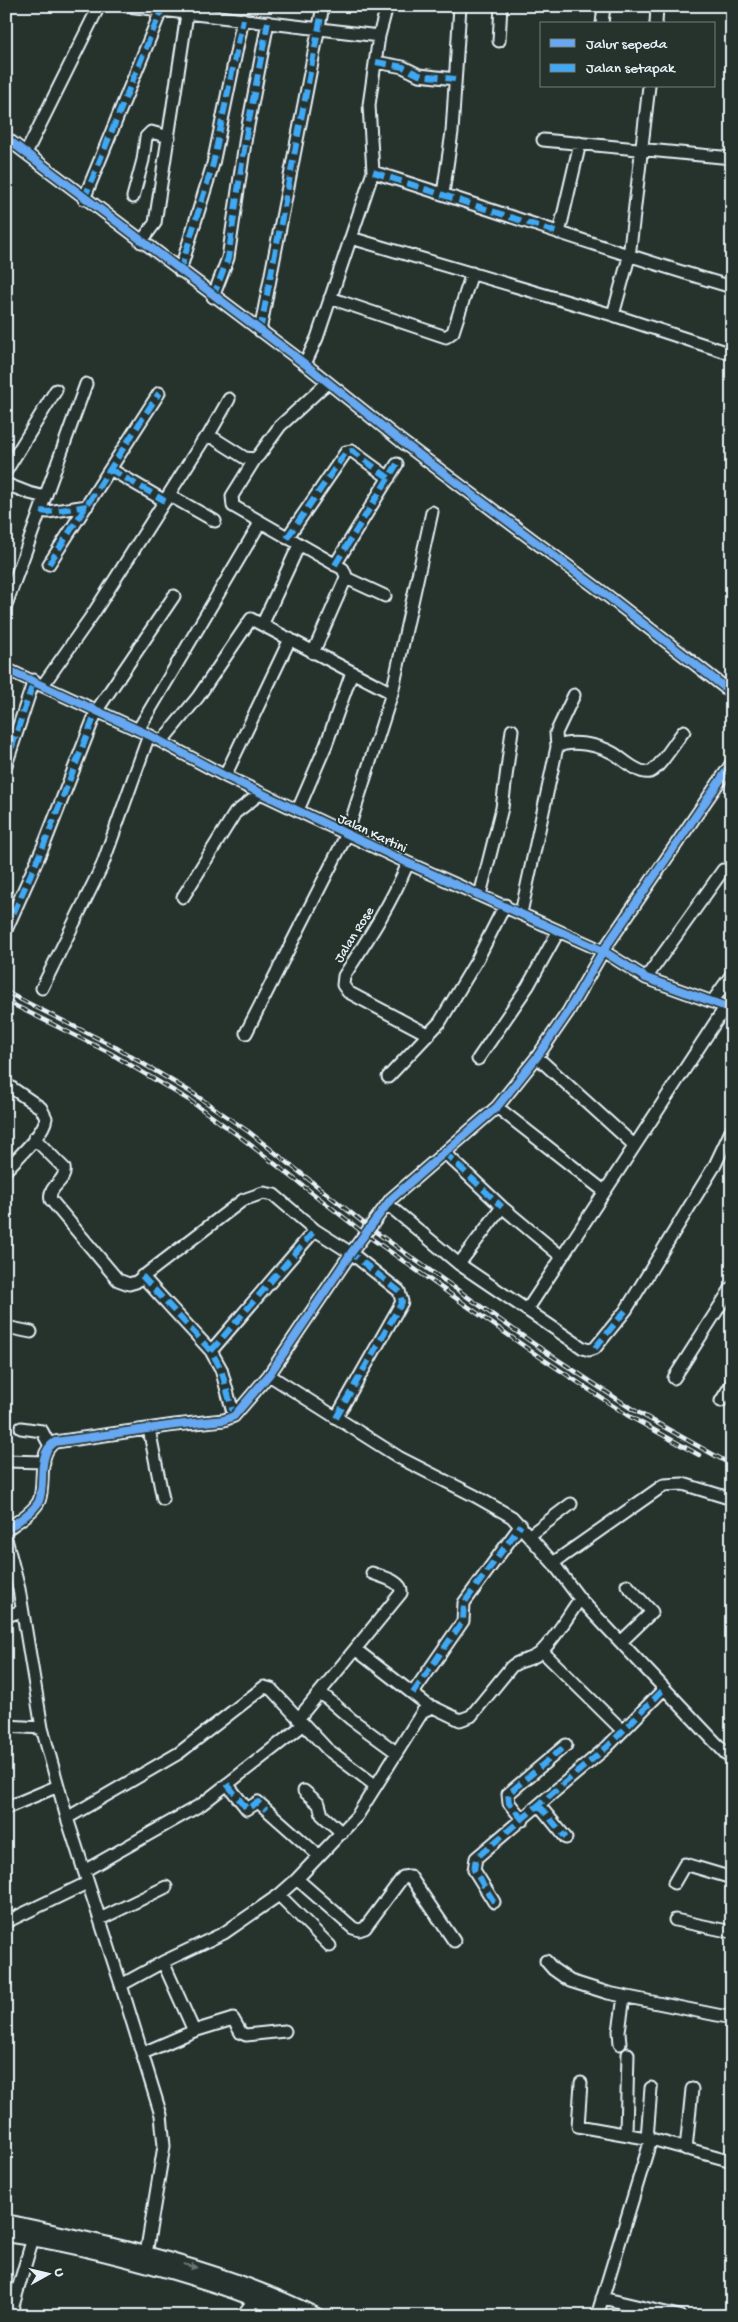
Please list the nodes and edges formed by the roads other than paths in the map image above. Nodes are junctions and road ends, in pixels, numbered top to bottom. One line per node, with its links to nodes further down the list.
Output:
1 (99, 6): 27 (street)
2 (126, 6): 9 (street)
3 (323, 6): 16 (street)
4 (387, 6): 17 (street)
5 (460, 6): 20 (street)
6 (501, 6): 18 (street)
7 (604, 6): 14 (street)
8 (657, 6): 15 (street)
9 (147, 8): 10 (street)
10 (161, 11): 11 (street); 32 (street)
11 (187, 14): 12 (street); 22 (street)
12 (243, 19): 13 (street); 37 (street)
13 (268, 22): 16 (street); 40 (street)
14 (602, 22)
15 (656, 22)
16 (318, 28): 17 (street); 43 (street)
17 (379, 36): 19 (street)
18 (499, 41)
19 (376, 62): 20 (street); 29 (street)
20 (455, 79): 30 (street)
21 (649, 88): 26 (street)
22 (168, 137): 31 (street); 35 (street)
23 (6, 138): 27 (street)
24 (543, 140): 25 (street)
25 (580, 143): 26 (street); 33 (street)
26 (643, 149): 28 (street); 36 (street)
27 (26, 153): 32 (street)
28 (732, 158)
29 (373, 172): 30 (street); 34 (street)
30 (443, 194): 33 (street)
31 (133, 197)
32 (84, 199): 35 (street)
33 (559, 233): 36 (street)
34 (351, 238): 38 (street); 41 (street)
35 (141, 242): 37 (street)
36 (629, 257): 39 (street); 42 (street)
37 (180, 271): 40 (street)
38 (472, 273): 41 (street); 42 (street)
39 (732, 287)
40 (214, 297): 43 (street)
41 (330, 298): 45 (street)
42 (613, 314): 44 (street)
43 (260, 331): 45 (street)
44 (732, 354)
45 (305, 364): 46 (street)
46 (327, 383): 52 (street); 80 (street)
47 (86, 384): 58 (street)
48 (56, 390): 55 (street)
49 (159, 394): 54 (street)
50 (229, 399): 51 (street)
51 (207, 438): 52 (street); 59 (street)
52 (255, 459): 64 (street)
53 (397, 464): 56 (street)
54 (110, 470): 59 (street); 60 (street)
55 (6, 471)
56 (389, 478): 65 (street); 68 (street)
57 (6, 484): 58 (street)
58 (45, 497): 61 (street)
59 (167, 498): 63 (street); 78 (street)
60 (87, 506): 61 (street); 67 (street)
61 (41, 510): 72 (street)
62 (432, 512): 79 (street)
63 (215, 521)
64 (260, 523): 65 (street); 85 (street)
65 (287, 538): 66 (street)
66 (300, 545): 68 (street); 73 (street)
67 (49, 564)
68 (335, 565): 69 (street)
69 (346, 578): 71 (street); 75 (street)
70 (174, 596): 82 (street)
71 (385, 596)
72 (6, 605)
73 (263, 624): 74 (street); 86 (street)
74 (290, 639): 75 (street); 90 (street)
75 (313, 653): 77 (street)
76 (6, 669): 78 (street, Jalan Kartini)
77 (352, 672): 79 (street); 92 (street)
78 (39, 683): 82 (street, Jalan Kartini); 89 (street)
79 (392, 692): 93 (street)
80 (732, 693)
81 (574, 695): 87 (street)
82 (97, 710): 85 (street, Jalan Kartini); 100 (street)
83 (512, 730): 96 (street)
84 (684, 731): 87 (street)
85 (144, 732): 86 (street, Jalan Kartini); 105 (street)
86 (162, 741): 90 (street, Jalan Kartini)
87 (557, 747): 99 (street)
88 (732, 763): 102 (street)
89 (6, 764)
90 (225, 776): 91 (street, Jalan Kartini)
91 (261, 793): 92 (street, Jalan Kartini); 97 (street)
92 (298, 810): 93 (street, Jalan Kartini)
93 (347, 834): 94 (street, Jalan Kartini); 108 (street)
94 (408, 863): 96 (street, Jalan Kartini); 109 (street, Jalan Rose)
95 (723, 870): 104 (street)
96 (480, 895): 98 (street, Jalan Kartini)
97 (184, 898)
98 (505, 905): 99 (street, Jalan Kartini); 109 (street)
99 (521, 913): 101 (street, Jalan Kartini)
100 (6, 930)
101 (558, 932): 102 (street, Jalan Kartini); 111 (street)
102 (603, 951): 104 (street, Jalan Kartini); 110 (street)
103 (732, 974): 106 (street)
104 (646, 978): 106 (street, Jalan Kartini)
105 (42, 988)
106 (712, 1002): 107 (street, Jalan Kartini)
107 (729, 1007): 117 (street)
108 (246, 1033)
109 (429, 1035): 112 (street)
110 (537, 1058): 114 (street); 117 (street)
111 (478, 1059)
112 (388, 1077)
113 (6, 1084): 116 (street)
114 (497, 1106): 118 (street); 120 (street)
115 (732, 1129): 129 (street)
116 (34, 1138): 119 (street); 127 (street)
117 (634, 1145): 120 (street)
118 (444, 1152): 121 (street); 122 (street)
119 (6, 1170)
120 (604, 1191): 125 (street)
121 (387, 1204): 124 (street); 126 (street)
122 (502, 1207): 125 (street); 126 (street)
123 (315, 1230): 124 (street); 127 (street); 132 (street)
124 (351, 1254): 133 (street); 138 (street)
125 (562, 1256): 129 (street)
126 (459, 1264): 129 (street)
127 (142, 1276): 132 (street)
128 (732, 1287): 134 (street)
129 (527, 1310)
130 (6, 1327): 131 (street)
131 (31, 1332)
132 (211, 1351): 137 (street)
133 (269, 1375): 137 (street); 138 (street)
134 (674, 1378)
135 (732, 1384): 136 (street)
136 (721, 1401)
137 (234, 1416): 140 (street)
138 (336, 1418): 147 (street)
139 (21, 1428): 141 (street)
140 (149, 1429): 141 (street); 144 (street)
141 (50, 1446): 143 (street)
142 (6, 1461): 143 (street)
143 (44, 1462): 148 (street)
144 (163, 1499)
145 (732, 1499): 151 (street)
146 (571, 1504): 149 (street)
147 (521, 1525): 149 (street); 162 (street)
148 (6, 1530)
149 (530, 1535): 151 (street)
150 (6, 1539): 155 (street)
151 (553, 1562): 154 (street)
152 (372, 1573): 158 (street)
153 (627, 1585): 157 (street)
154 (580, 1599): 157 (street); 159 (street)
155 (22, 1610): 156 (street); 166 (street)
156 (6, 1616)
157 (621, 1642): 160 (street)
158 (355, 1648): 161 (street); 162 (street)
159 (542, 1651): 163 (street); 167 (street)
160 (664, 1689): 167 (street); 170 (street)
161 (321, 1693): 164 (street); 169 (street)
162 (413, 1694): 163 (street)
163 (430, 1707): 169 (street)
164 (300, 1722): 171 (street); 173 (street); 177 (street)
165 (6, 1726): 166 (street)
166 (42, 1728): 172 (street)
167 (623, 1731): 175 (street)
168 (566, 1745): 178 (street)
169 (396, 1752): 173 (street)
170 (732, 1760)
171 (227, 1784): 181 (street); 182 (street)
172 (58, 1786): 176 (street); 177 (street)
173 (376, 1786): 179 (street)
174 (304, 1791): 179 (street)
175 (539, 1805): 178 (street); 180 (street)
176 (6, 1808)
177 (66, 1818): 182 (street)
178 (523, 1820): 189 (street)
179 (342, 1833): 181 (street)
180 (566, 1838)
181 (319, 1856): 184 (street)
182 (84, 1872): 185 (street)
183 (732, 1878): 186 (street)
184 (297, 1879): 188 (street); 194 (street)
185 (87, 1883): 190 (street); 192 (street)
186 (674, 1883)
187 (166, 1887): 190 (street)
188 (279, 1896): 195 (street); 197 (street)
189 (494, 1902)
190 (100, 1919): 198 (street)
191 (675, 1920): 193 (street)
192 (6, 1922)
193 (732, 1932)
194 (454, 1941)
195 (330, 1946)
196 (546, 1961): 199 (street)
197 (163, 1962): 198 (street); 201 (street)
198 (122, 1985): 204 (street)
199 (624, 1997): 200 (street); 203 (street)
200 (732, 2018)
201 (194, 2031): 202 (street); 204 (street)
202 (285, 2031)
203 (620, 2044)
204 (143, 2054): 216 (street)
205 (628, 2054): 209 (street)
206 (581, 2084): 209 (street)
207 (651, 2088): 210 (street)
208 (692, 2089): 211 (street)
209 (626, 2133): 210 (street)
210 (649, 2139): 211 (street); 218 (street)
211 (686, 2149): 212 (street)
212 (732, 2161)
213 (6, 2222): 216 (main road)
214 (6, 2234): 215 (main road)
215 (33, 2238): 217 (main road); 219 (street)
216 (146, 2254): 222 (main road, one-way to 222)
217 (256, 2298): 220 (street); 221 (main road)
218 (602, 2298): 223 (street); 224 (street)
219 (10, 2316)
220 (242, 2316)
221 (292, 2316)
222 (317, 2316)
223 (597, 2316)
224 (679, 2316)

